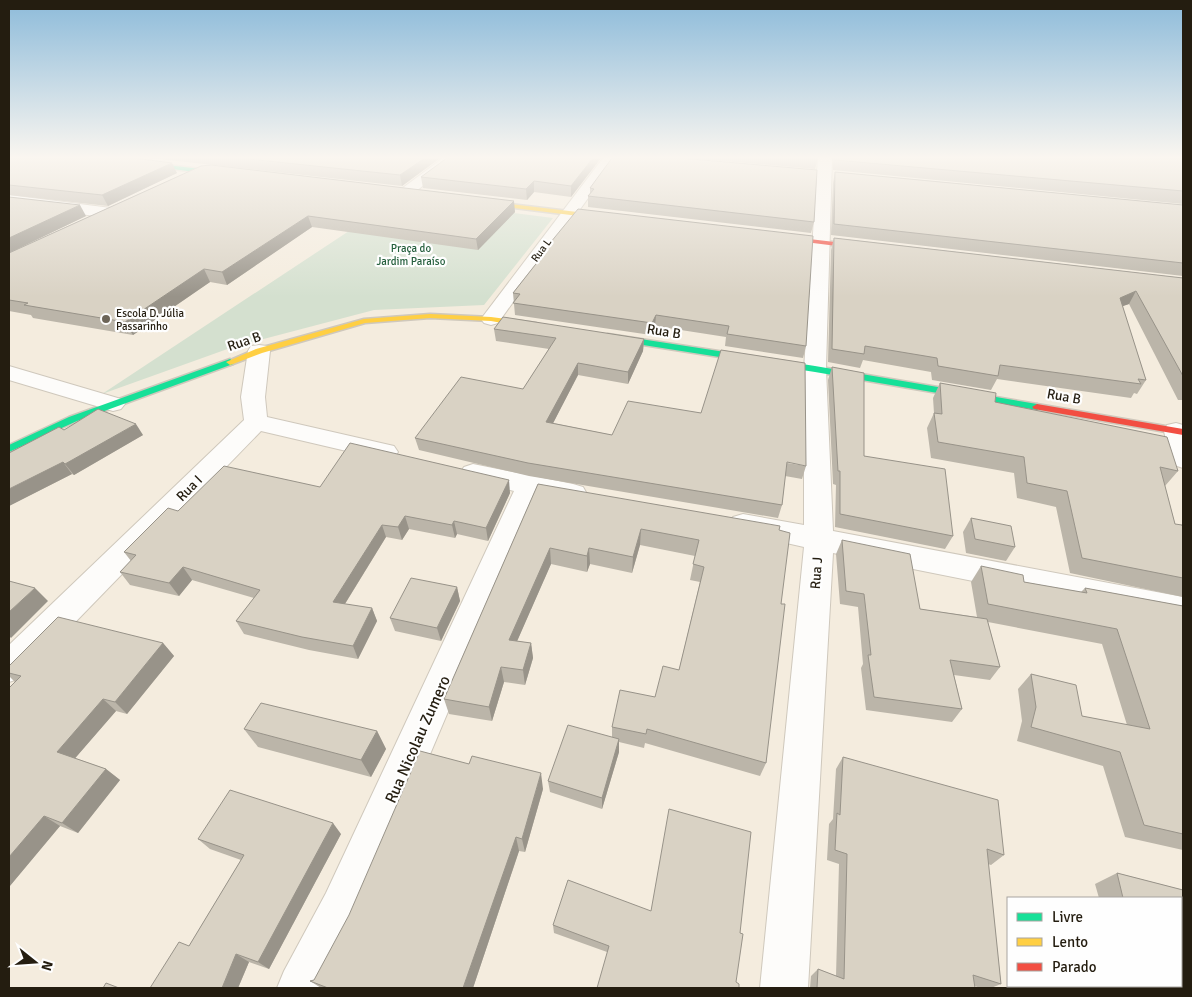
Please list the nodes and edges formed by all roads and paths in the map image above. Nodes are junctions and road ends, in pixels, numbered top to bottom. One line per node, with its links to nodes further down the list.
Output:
1 (42, 205): 7 (street)
2 (128, 205): 7 (street)
3 (500, 205): 6 (street)
4 (575, 205): 6 (street, Rua L)
5 (823, 205): 11 (street, Rua J)
6 (569, 213): 8 (street); 13 (street, Rua L)
7 (111, 214): 9 (street)
8 (627, 220)
9 (85, 226)
10 (763, 235): 11 (street)
11 (822, 242): 12 (street); 17 (street, Rua J)
12 (880, 249)
13 (490, 319): 14 (street, Rua B); 16 (street, Rua B)
14 (550, 328)
15 (599, 336): 17 (street, Rua B)
16 (258, 351): 19 (street, Rua B); 20 (street)
17 (815, 369): 21 (street, Rua B); 29 (street, Rua J)
18 (9, 373): 19 (street)
19 (114, 404): 22 (street, Rua B)
20 (256, 422): 23 (street); 31 (street, Rua I)
21 (1179, 431): 24 (street)
22 (9, 449)
23 (406, 458)
24 (1183, 459)
25 (444, 466): 26 (street)
26 (529, 486): 27 (street); 32 (street, Rua Nicolau Zumero)
27 (596, 498)
28 (722, 520): 29 (street)
29 (818, 537): 30 (street); 33 (street, Rua J)
30 (1183, 610)
31 (9, 667)
32 (301, 988)
33 (784, 988)

